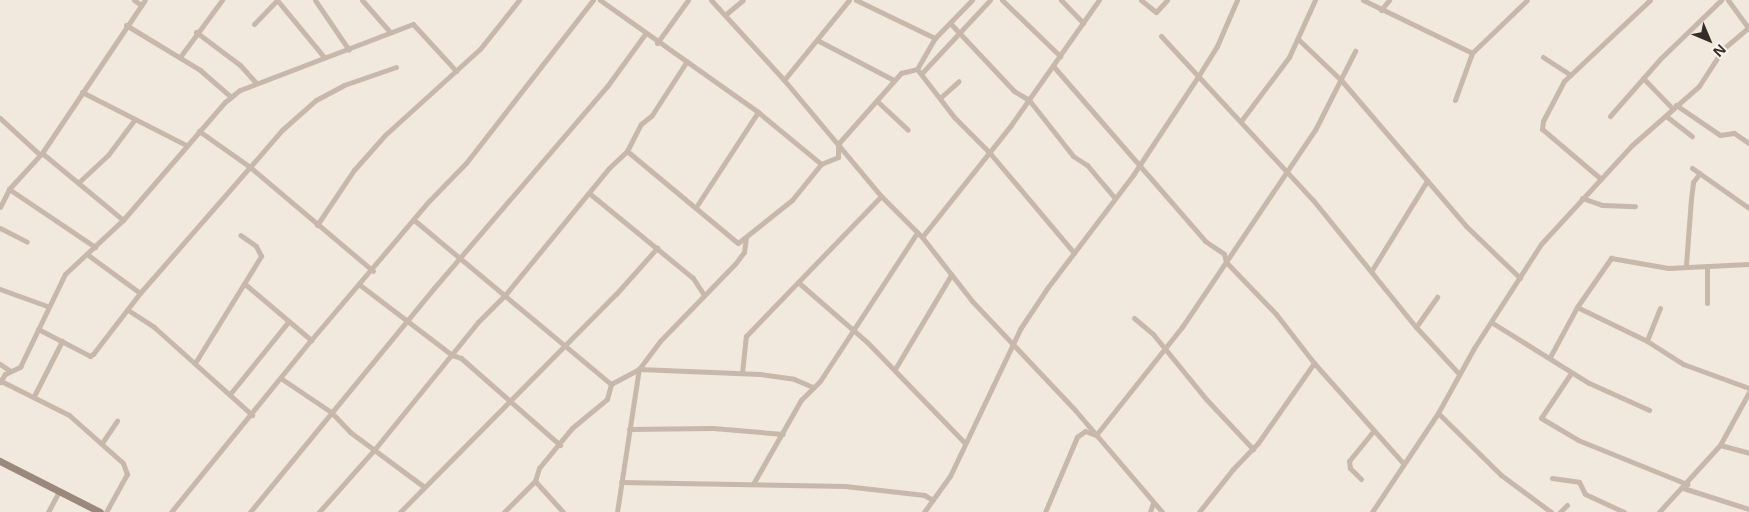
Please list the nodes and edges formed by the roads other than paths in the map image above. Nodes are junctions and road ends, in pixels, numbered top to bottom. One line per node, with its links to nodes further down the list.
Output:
1 (134, 0): 32 (street)
2 (145, 0): 32 (street)
3 (222, 0): 42 (street)
4 (277, 0): 39 (street); 56 (street)
5 (315, 0): 51 (street)
6 (362, 0): 43 (street)
7 (519, 0): 61 (street)
8 (593, 0): 112 (street)
9 (600, 0): 34 (street)
10 (614, 0): 34 (street)
11 (688, 0): 50 (street)
12 (711, 0): 36 (street)
13 (743, 0): 36 (street)
14 (849, 0): 49 (street)
15 (856, 0): 47 (street)
16 (972, 0): 37 (street)
17 (990, 0): 44 (street)
18 (1002, 0): 54 (street)
19 (1061, 0): 38 (street)
20 (1099, 0): 38 (street)
21 (1141, 0): 22 (street)
22 (1166, 0)
23 (1237, 0): 63 (street)
24 (1315, 0): 48 (street)
25 (1363, 0): 35 (street)
26 (1389, 0): 35 (street)
27 (1527, 0): 53 (street)
28 (1650, 0): 64 (street)
29 (1721, 0): 65 (street)
30 (1728, 0): 33 (street)
31 (1738, 0): 33 (street)
32 (141, 5): 40 (street)
33 (1734, 6): 41 (street)
34 (609, 7): 45 (street)
35 (1381, 10): 53 (street)
36 (725, 15): 66 (street)
37 (950, 23): 44 (street); 47 (street)
38 (1083, 23): 54 (street)
39 (254, 24)
40 (126, 25): 55 (street); 71 (street)
41 (1748, 29): 77 (street)
42 (196, 32): 55 (street); 70 (street)
43 (390, 32): 51 (street); 61 (street)
44 (960, 32): 62 (street); 74 (street)
45 (645, 34): 50 (street); 124 (street)
46 (1161, 36): 63 (street)
47 (935, 38): 62 (street)
48 (1298, 39): 68 (street); 83 (street)
49 (817, 40): 66 (street); 67 (street)
50 (657, 44): 58 (street)
51 (349, 50): 56 (street)
52 (1355, 51): 68 (street)
53 (1472, 53): 75 (street)
54 (1060, 56): 60 (street)
55 (180, 57): 72 (street)
56 (324, 57): 70 (street)
57 (1543, 57): 64 (street)
58 (687, 61): 78 (street); 90 (street)
59 (396, 67): 95 (street)
60 (1054, 67): 74 (street); 94 (street)
61 (456, 72): 113 (street)
62 (919, 72): 67 (street); 73 (street)
63 (1199, 75): 83 (street); 94 (street)
64 (1571, 75): 99 (street)
65 (1643, 78): 77 (street); 79 (street)
66 (784, 80): 87 (street)
67 (894, 80): 76 (street)
68 (1341, 80): 97 (street); 101 (street)
69 (959, 82): 73 (street)
70 (256, 83): 72 (street)
71 (82, 92): 82 (street); 92 (street)
72 (231, 97): 85 (street)
73 (940, 98): 91 (street)
74 (1029, 100): 91 (street); 105 (street)
75 (1455, 100)
76 (878, 101): 84 (street); 87 (street)
77 (1675, 107): 80 (street); 88 (street)
78 (758, 112): 93 (street); 109 (street)
79 (1610, 116)
80 (1666, 116): 86 (street); 99 (street)
81 (0, 118): 92 (street)
82 (135, 119): 89 (street); 100 (street)
83 (1241, 121): 97 (street)
84 (908, 130)
85 (199, 131): 89 (street); 95 (street)
86 (1692, 136)
87 (838, 144): 93 (street); 104 (street)
88 (1749, 144)
89 (186, 146): 111 (street)
90 (627, 151): 103 (street); 109 (street)
91 (989, 152): 118 (street); 122 (street)
92 (40, 153): 100 (street); 102 (street)
93 (821, 164): 117 (street)
94 (1140, 164): 105 (street); 125 (street)
95 (250, 167): 113 (street); 137 (street)
96 (1692, 168): 98 (street)
97 (1285, 172): 125 (street); 129 (street)
98 (1700, 173): 110 (street); 127 (street)
99 (1601, 179): 106 (street)
100 (79, 182): 111 (street)
101 (1427, 182): 129 (street); 132 (street)
102 (8, 189): 108 (street); 120 (street)
103 (589, 193): 121 (street); 138 (street)
104 (881, 196): 115 (street); 133 (street)
105 (1114, 197): 122 (street)
106 (1582, 198): 107 (street); 132 (street)
107 (1635, 206)
108 (0, 207)
109 (696, 207): 117 (street)
110 (1749, 208)
111 (122, 220): 120 (street)
112 (414, 220): 124 (street); 130 (street)
113 (317, 225): 130 (street)
114 (0, 228): 119 (street)
115 (917, 233): 118 (street); 152 (street)
116 (240, 235): 134 (street)
117 (746, 238): 139 (street)
118 (922, 238): 131 (street)
119 (27, 242)
120 (95, 247): 123 (street)
121 (657, 248): 139 (street); 156 (street)
122 (1074, 253): 157 (street)
123 (88, 255): 137 (street); 143 (street)
124 (460, 257): 138 (street); 147 (street)
125 (1226, 262): 158 (street); 162 (street)
126 (1749, 264): 128 (street)
127 (1686, 265): 128 (street); 142 (street)
128 (1707, 266): 141 (street)
129 (1372, 270): 150 (street)
130 (373, 271): 135 (street)
131 (951, 275): 157 (street); 165 (street)
132 (1520, 278): 149 (street)
133 (799, 283): 152 (street); 167 (street)
134 (245, 284): 148 (street); 161 (street)
135 (360, 286): 147 (street); 153 (street)
136 (0, 289): 143 (street)
137 (140, 293): 145 (street)
138 (505, 295): 156 (street); 159 (street)
139 (704, 295): 164 (street)
140 (1437, 297): 150 (street)
141 (1707, 303)
142 (1580, 305): 155 (street); 160 (street)
143 (48, 306): 151 (street)
144 (1660, 308): 155 (street)
145 (128, 310): 154 (street); 161 (street)
146 (1134, 318): 158 (street)
147 (408, 320): 159 (street); 180 (street)
148 (288, 322): 153 (street); 176 (street)
149 (1491, 322): 160 (street); 169 (street)
150 (1416, 327): 169 (street)
151 (38, 329): 154 (street); 166 (street)
152 (854, 331): 165 (street); 173 (street)
153 (311, 340): 170 (street)
154 (62, 341): 177 (street)
155 (1647, 341): 174 (street)
156 (563, 345): 172 (street); 178 (street)
157 (1014, 346): 187 (street); 189 (street)
158 (1164, 348): 187 (street); 192 (street)
159 (452, 355): 178 (street); 193 (street)
160 (1550, 357): 168 (street)
161 (195, 363): 176 (street)
162 (1314, 363): 185 (street); 192 (street)
163 (0, 364): 166 (street)
164 (639, 369): 167 (street); 172 (street); 184 (street)
165 (894, 369): 189 (street)
166 (10, 370): 171 (street)
167 (742, 373): 173 (street)
168 (1571, 373): 179 (street); 203 (street)
169 (1459, 374): 181 (street)
170 (282, 379): 180 (street); 182 (street)
171 (0, 381): 177 (street)
172 (611, 384): 190 (street)
173 (813, 387): 186 (street)
174 (1749, 388)
175 (1749, 393): 191 (street)
176 (230, 394): 182 (street)
177 (34, 396): 188 (street)
178 (509, 401): 190 (street); 202 (street)
179 (1649, 410)
180 (331, 412): 193 (street); 213 (street)
181 (1438, 413): 196 (street); 225 (street)
182 (252, 415): 212 (street)
183 (117, 421): 188 (street)
184 (629, 429): 186 (street); 200 (street)
185 (1373, 431): 196 (street); 198 (street)
186 (783, 434): 201 (street)
187 (1096, 435): 206 (street); 220 (street)
188 (102, 443): 211 (street)
189 (965, 443): 205 (street)
190 (560, 445): 199 (street)
191 (1720, 445): 194 (street); 203 (street)
192 (1253, 449): 223 (street)
193 (374, 450): 202 (street); 214 (street)
194 (1749, 452)
195 (0, 461): 204 (street)
196 (1404, 464): 224 (street)
197 (1552, 478): 227 (street)
198 (1361, 479)
199 (535, 481): 216 (street); 217 (street)
200 (621, 482): 201 (street); 218 (street)
201 (752, 484): 205 (street)
202 (423, 486): 215 (street)
203 (1685, 486): 208 (street); 228 (street)
204 (59, 491): 209 (street); 210 (street)
205 (934, 500): 219 (street)
206 (1153, 503): 221 (street); 222 (street)
207 (1567, 505): 226 (street)
208 (1749, 509)
209 (48, 512)
210 (100, 512)
211 (106, 512)
212 (171, 512)
213 (250, 512)
214 (319, 512)
215 (400, 512)
216 (504, 512)
217 (563, 512)
218 (617, 512)
219 (924, 512)
220 (1045, 512)
221 (1150, 512)
222 (1162, 512)
223 (1199, 512)
224 (1372, 512)
225 (1550, 512)
226 (1560, 512)
227 (1624, 512)
228 (1659, 512)

